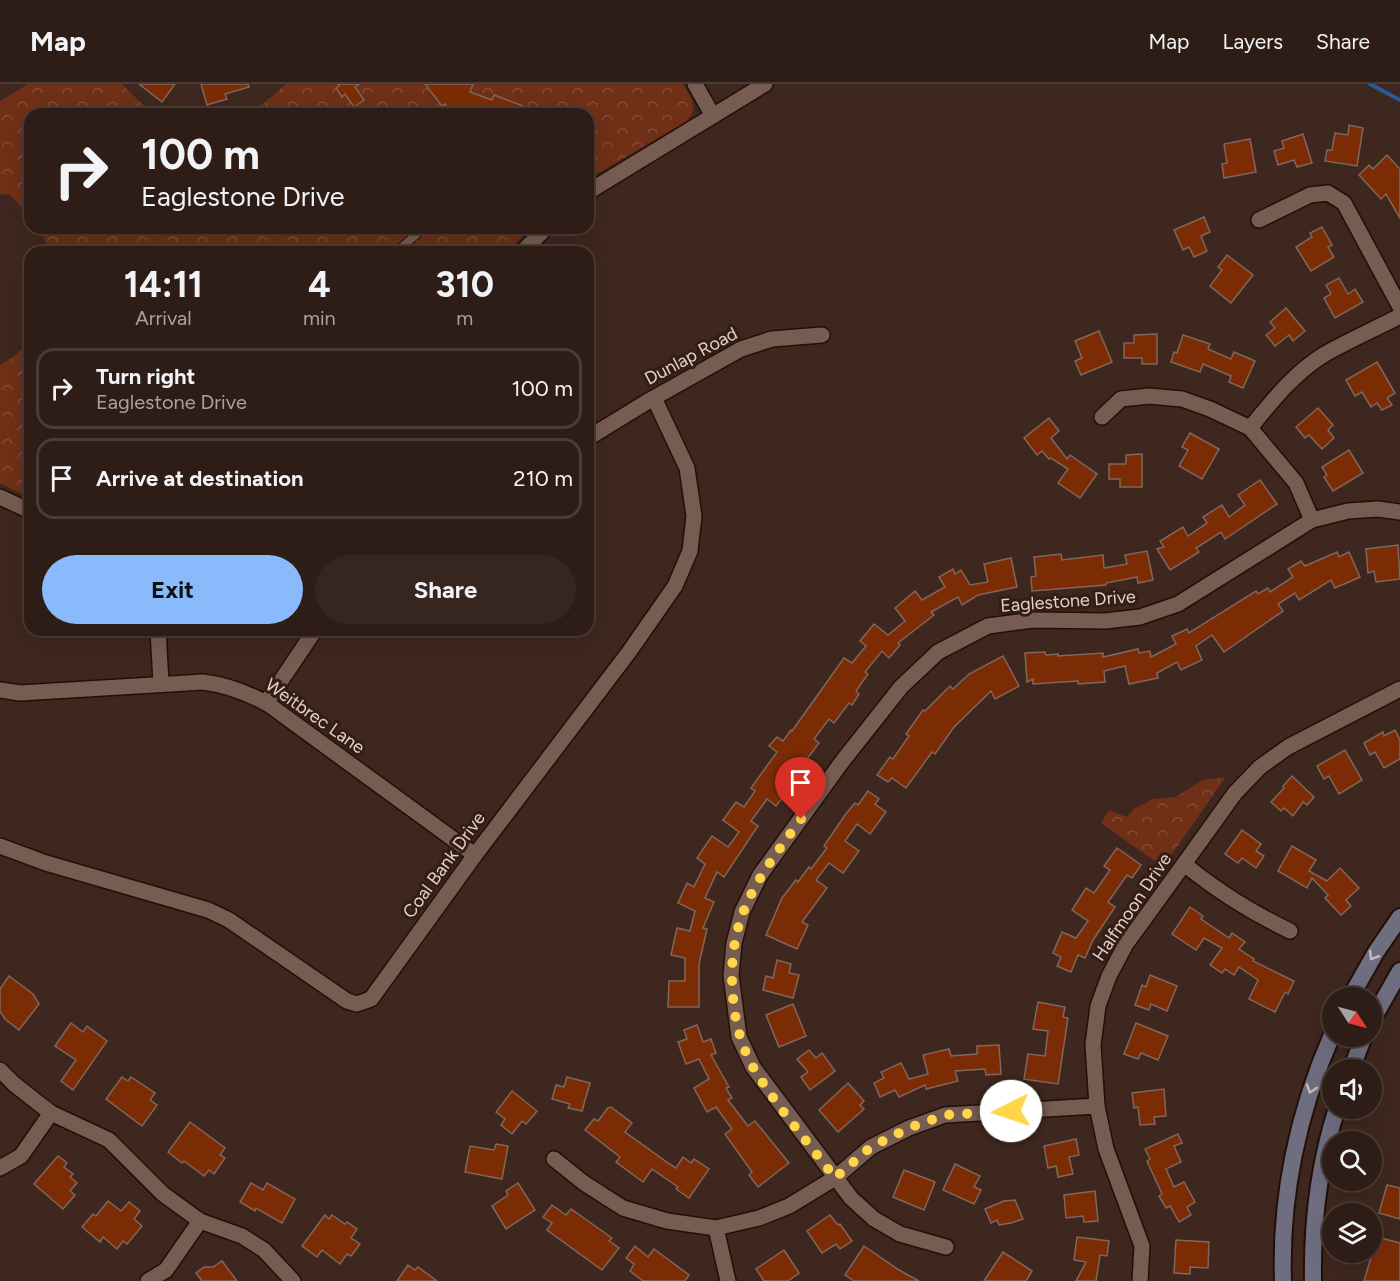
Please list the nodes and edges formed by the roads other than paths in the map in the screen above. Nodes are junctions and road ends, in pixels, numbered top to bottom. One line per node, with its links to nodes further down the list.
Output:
1 (695, 84): 3 (street)
2 (765, 84): 3 (street)
3 (713, 116): 4 (street)
4 (594, 188)
5 (1259, 220): 10 (street)
6 (415, 234): 8 (lane)
7 (540, 234): 9 (street)
8 (402, 246)
9 (528, 246)
10 (1400, 306)
11 (1400, 316): 15 (street)
12 (822, 335): 13 (street, Dunlap Road)
13 (654, 398): 16 (street, Dunlap Road); 28 (street, Coal Bank Drive)
14 (1102, 417): 15 (street)
15 (1250, 428): 20 (street)
16 (594, 434)
17 (0, 497): 18 (street)
18 (24, 508)
19 (1400, 512): 20 (street, Eaglestone Drive)
20 (1312, 520): 42 (street, Eaglestone Drive)
21 (158, 636): 23 (street)
22 (311, 636): 26 (street)
23 (161, 683): 25 (street, Weitbrec Lane); 26 (street, Weitbrec Lane)
24 (1400, 689): 29 (street, Halfmoon Drive)
25 (0, 690)
26 (266, 703): 28 (street, Weitbrec Lane)
27 (0, 846): 28 (street, Coal Bank Drive)
28 (475, 855)
29 (1184, 864): 31 (street); 37 (street, Halfmoon Drive)
30 (1400, 917): 33 (main road, one-way to 33)
31 (1290, 931)
32 (1400, 971): 34 (main road)
33 (1356, 987)
34 (1382, 1003)
35 (1327, 1047): 50 (main road, one-way to 50)
36 (0, 1070): 38 (street)
37 (1097, 1106): 42 (street); 49 (street, Halfmoon Drive)
38 (51, 1113): 41 (street); 43 (street)
39 (1334, 1119): 51 (main road)
40 (554, 1159): 44 (street)
41 (0, 1168)
42 (835, 1178): 44 (street); 45 (street, Eaglestone Drive)
43 (200, 1221): 46 (street); 47 (street)
44 (716, 1228): 48 (street)
45 (946, 1247)
46 (148, 1281)
47 (293, 1281)
48 (728, 1281)
49 (1140, 1281)
50 (1283, 1281)
51 (1313, 1281)

